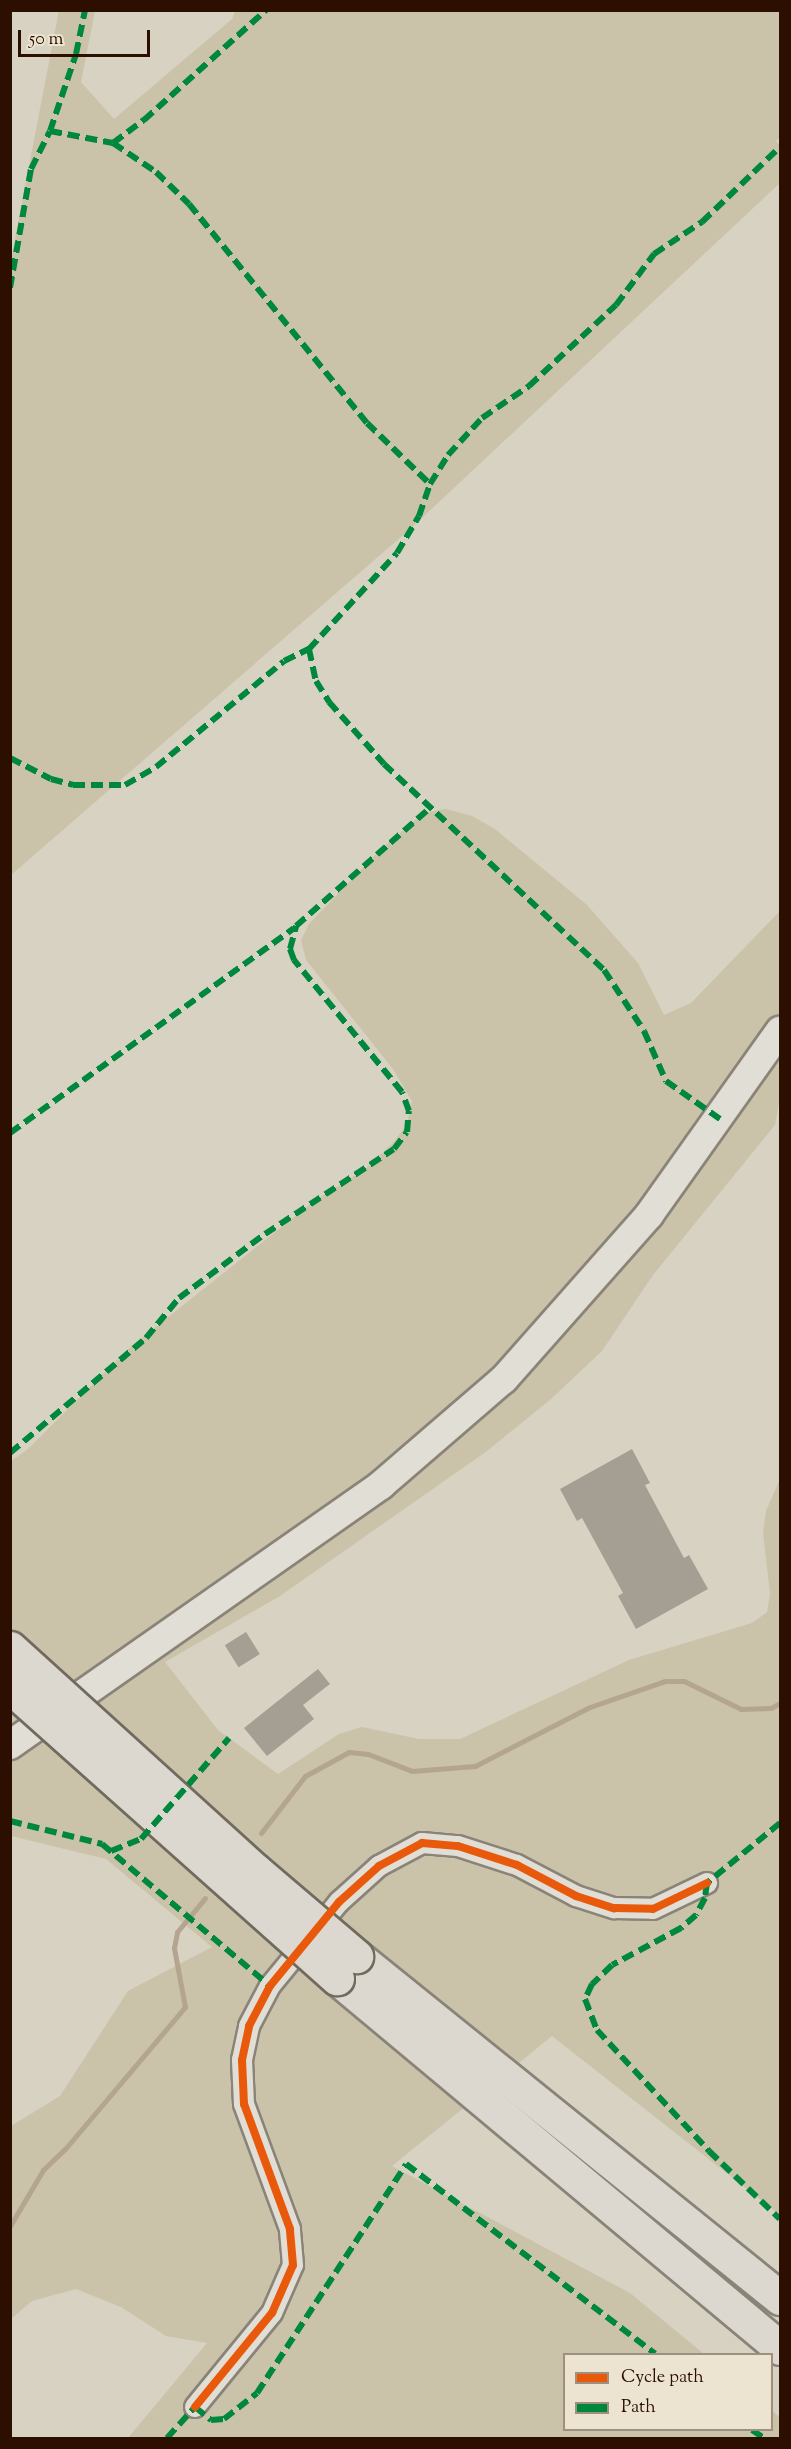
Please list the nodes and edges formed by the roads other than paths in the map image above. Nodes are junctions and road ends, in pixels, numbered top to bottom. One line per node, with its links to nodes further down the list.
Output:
1 (780, 1031): 4 (main road)
2 (10, 1648): 6 (highway, bridge)
3 (10, 1687): 6 (highway, bridge)
4 (10, 1745)
5 (707, 1883): 9 (street)
6 (346, 1967): 7 (highway); 8 (highway)
7 (780, 2298)
8 (780, 2348)
9 (195, 2407)

